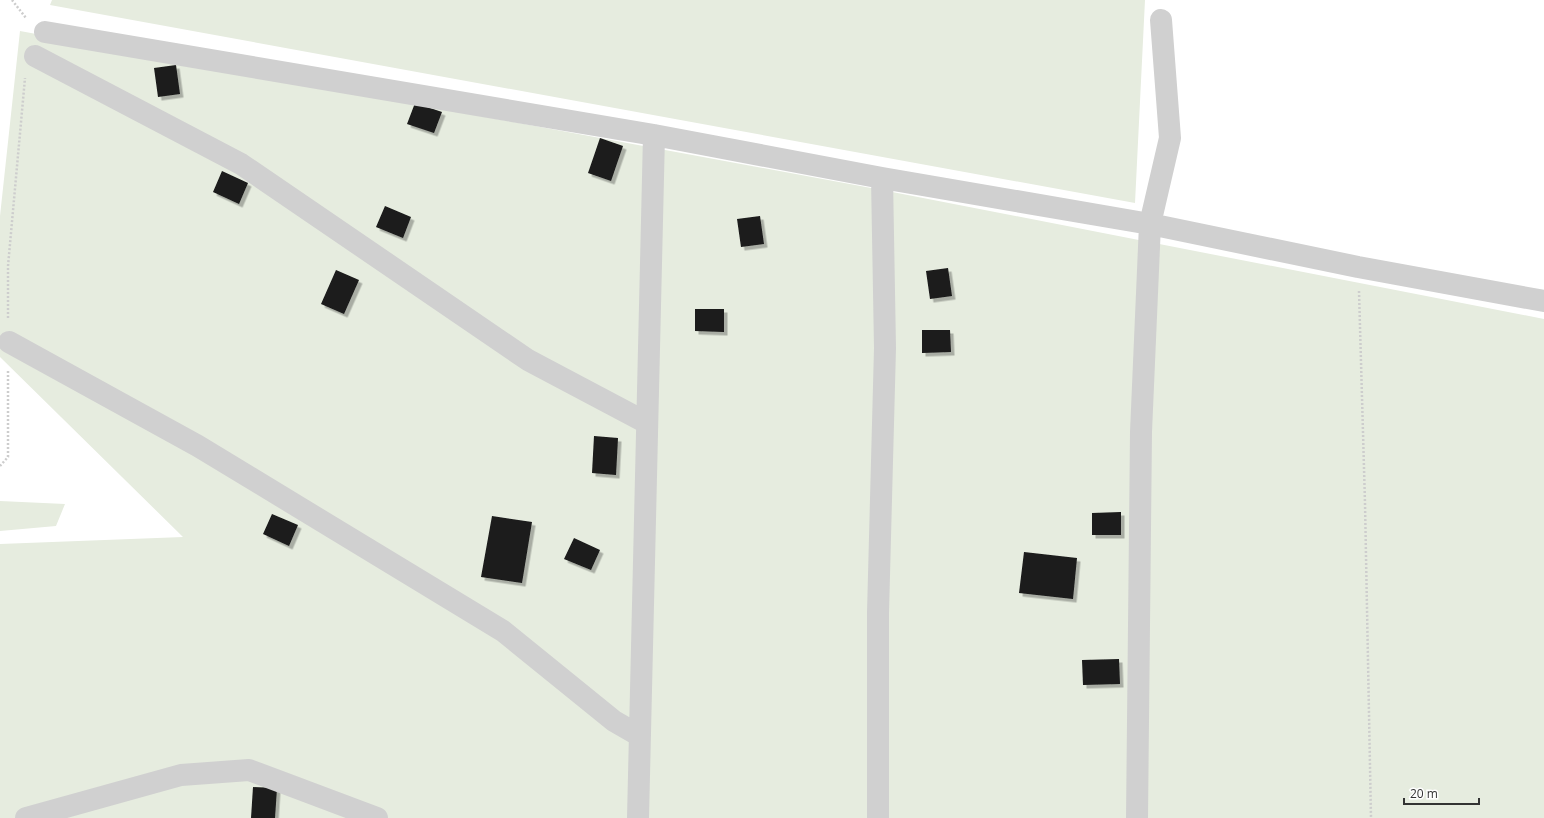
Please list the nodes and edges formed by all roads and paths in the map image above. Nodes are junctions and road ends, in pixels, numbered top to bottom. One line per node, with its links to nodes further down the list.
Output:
1 (1161, 20): 6 (street)
2 (45, 32): 4 (street)
3 (35, 56): 9 (path); 10 (street)
4 (654, 135): 5 (street); 10 (street)
5 (882, 178): 6 (street); 16 (street)
6 (1150, 224): 7 (street); 17 (street)
7 (1358, 267): 8 (street); 18 (path)
8 (1544, 301)
9 (8, 342): 11 (path); 12 (street)
10 (647, 422): 12 (street)
11 (0, 466)
12 (640, 736): 15 (street)
13 (26, 818): 14 (street)
14 (378, 818)
15 (638, 818)
16 (878, 818)
17 (1137, 818)
18 (1371, 818)

